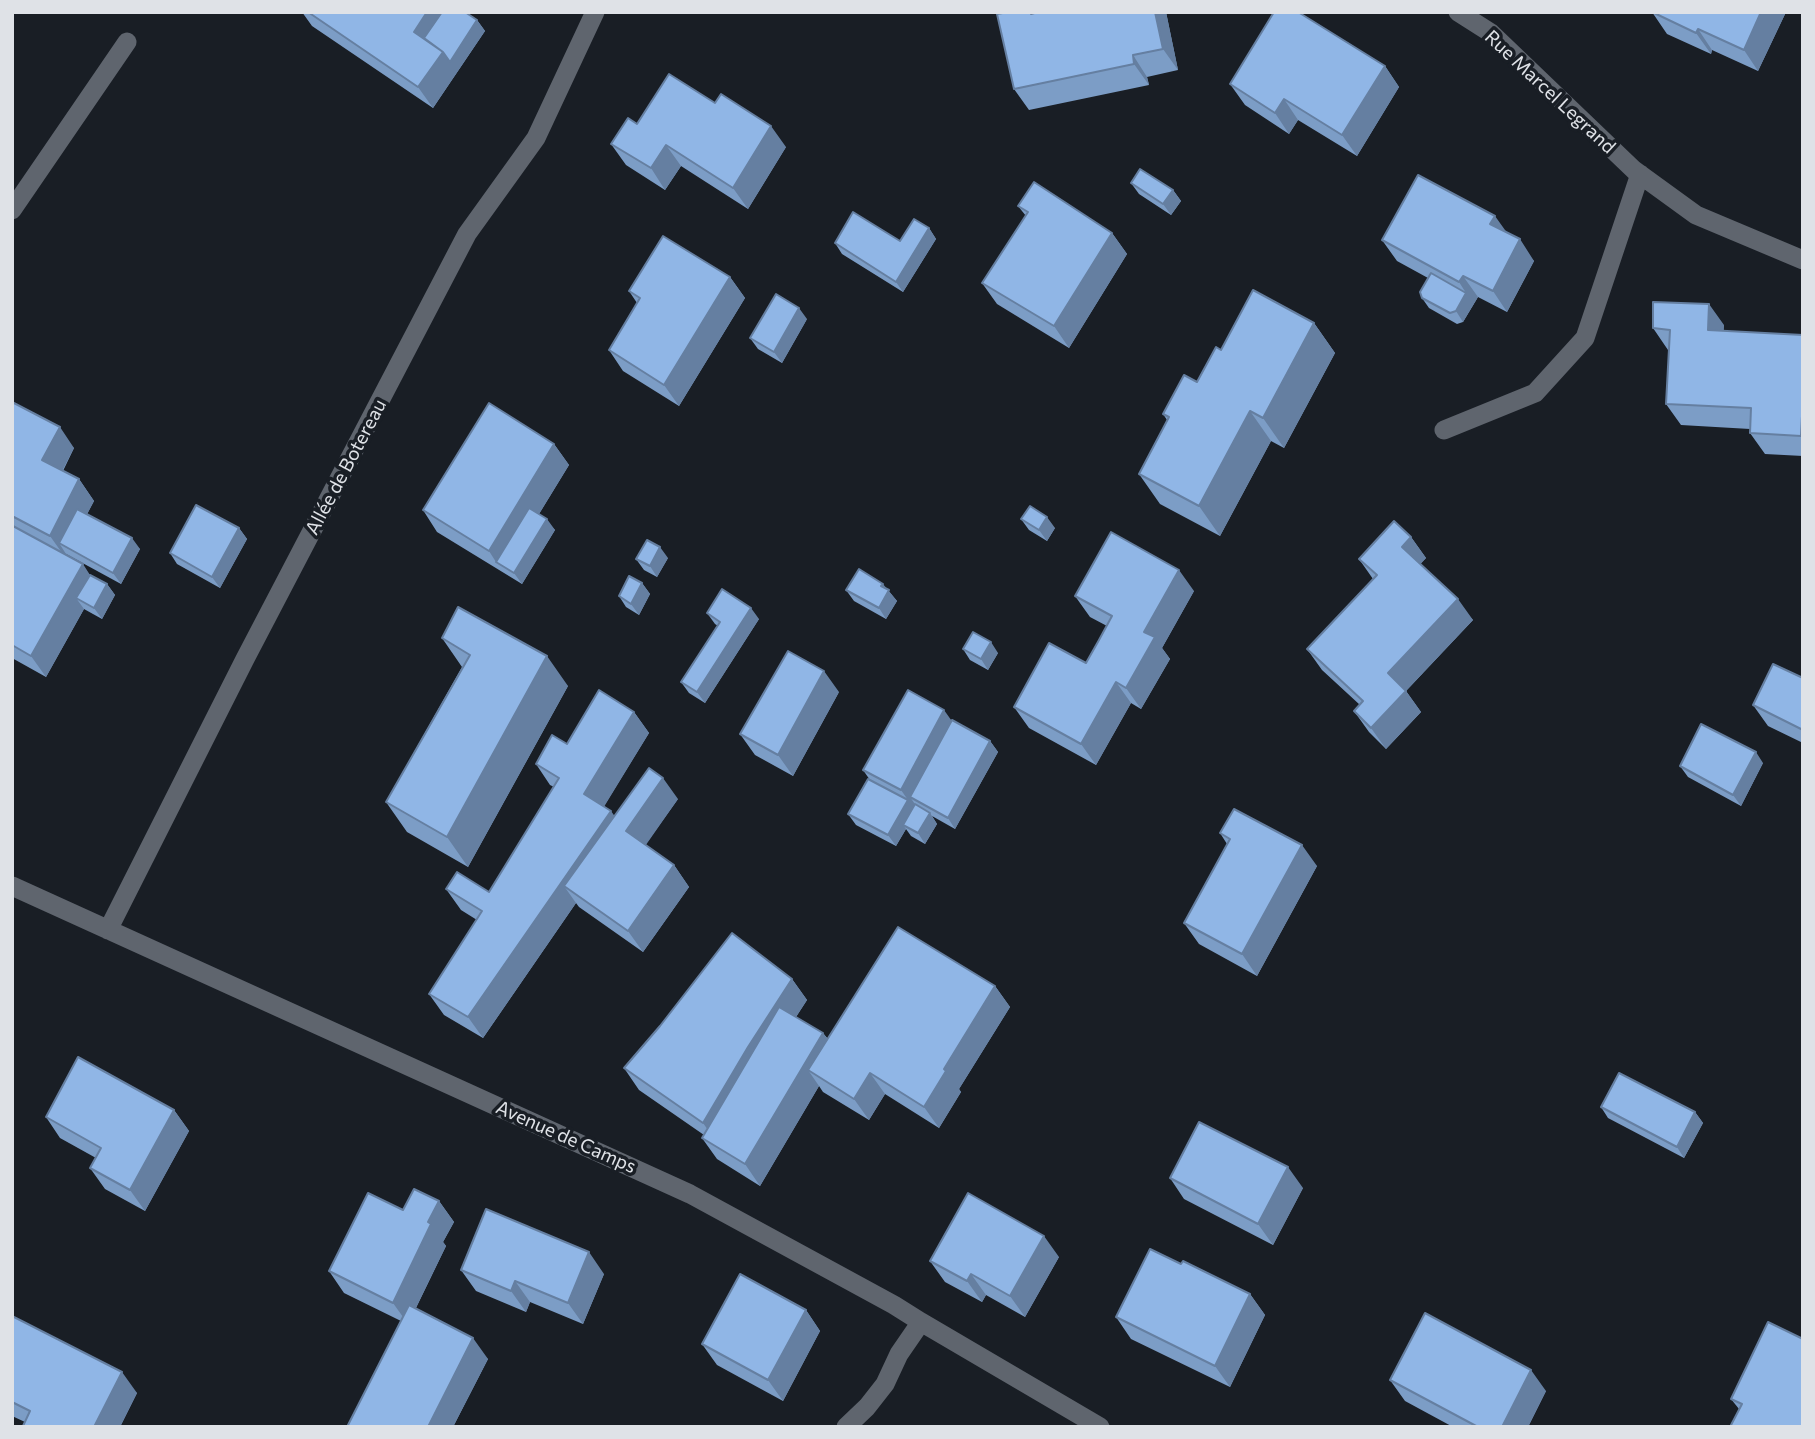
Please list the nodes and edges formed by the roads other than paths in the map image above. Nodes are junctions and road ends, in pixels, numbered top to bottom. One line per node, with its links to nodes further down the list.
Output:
1 (595, 12): 9 (street, Allée de Botereau)
2 (1458, 12): 4 (street, Rue Marcel Legrand)
3 (127, 42): 5 (street)
4 (1640, 174): 6 (street, Rue Marcel Legrand); 7 (street)
5 (12, 210)
6 (1803, 260)
7 (1444, 430)
8 (12, 886): 9 (street, Avenue de Camps)
9 (108, 930): 10 (street, Avenue de Camps)
10 (921, 1322): 11 (street); 12 (street, Avenue de Camps)
11 (846, 1427)
12 (1100, 1427)

